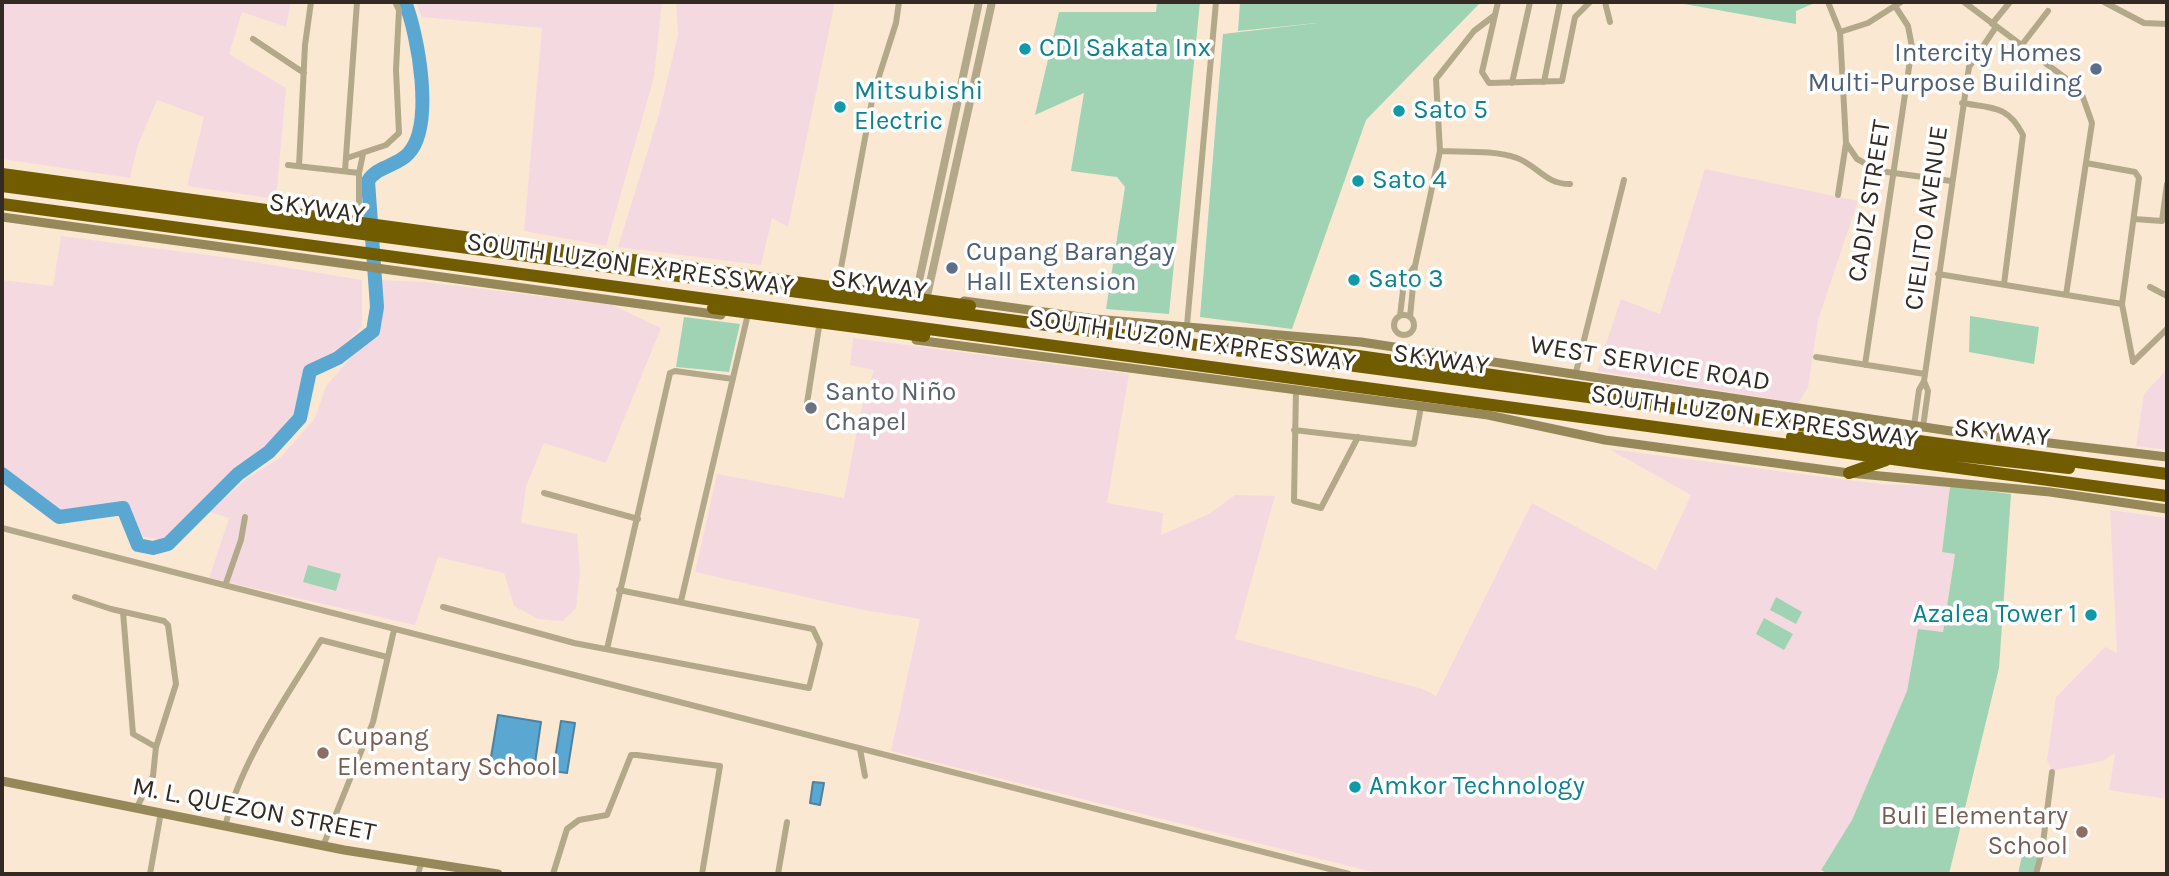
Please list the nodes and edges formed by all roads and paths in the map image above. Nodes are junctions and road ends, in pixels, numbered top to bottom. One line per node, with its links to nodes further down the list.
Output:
1 (311, 2): 28 (street)
2 (357, 2): 37 (street)
3 (395, 2): 36 (street)
4 (899, 2): 59 (street)
5 (979, 2): 32 (street)
6 (992, 2): 33 (street)
7 (1216, 2): 69 (street)
8 (1498, 2): 19 (street)
9 (1530, 2): 30 (street)
10 (1560, 2): 29 (street)
11 (1590, 2): 29 (street)
12 (1605, 2): 20 (street)
13 (1828, 2): 24 (street)
14 (1964, 2): 22 (street)
15 (2010, 2): 22 (street, CIELITO AVENUE)
16 (2104, 2): 21 (street)
17 (1898, 4): 24 (street); 44 (street, CADIZ STREET)
18 (2048, 11): 27 (street)
19 (1495, 15): 23 (street); 26 (street)
20 (1611, 22)
21 (2167, 24)
22 (1994, 26): 27 (street); 31 (street, CIELITO AVENUE)
23 (1474, 31): 26 (street); 35 (street)
24 (1840, 32): 34 (street)
25 (253, 39): 28 (street)
26 (1487, 43): 30 (street)
27 (2021, 46): 38 (street)
28 (304, 73): 40 (street)
29 (1544, 82): 30 (street)
30 (1512, 83)
31 (1962, 103): 46 (street, CIELITO AVENUE); 60 (street)
32 (953, 121): 33 (street); 63 (street)
33 (965, 124): 63 (street)
34 (1846, 143): 44 (street); 50 (street)
35 (1440, 150): 47 (street); 57 (street)
36 (363, 154): 37 (street); 43 (street)
37 (347, 158): 41 (street)
38 (2086, 163): 54 (street); 62 (street)
39 (288, 164): 40 (street)
40 (299, 166): 41 (street)
41 (345, 171): 43 (street)
42 (2, 173): 55 (main road, WEST SERVICE ROAD); 86 (highway)
43 (359, 173): 55 (street)
44 (1892, 173): 46 (street); 75 (street, CADIZ STREET)
45 (1624, 180): 76 (street)
46 (1951, 181): 58 (street, CIELITO AVENUE)
47 (1570, 184)
48 (2167, 184): 54 (street)
49 (2, 188): 86 (highway, SKYWAY); 93 (highway, SOUTH LUZON EXPRESSWAY)
50 (1838, 195)
51 (2, 196): 92 (highway, SKYWAY)
52 (2, 204): 56 (highway, SOUTH LUZON EXPRESSWAY)
53 (2, 215): 56 (main road); 89 (highway)
54 (2134, 219): 65 (street)
55 (362, 220): 59 (main road, WEST SERVICE ROAD)
56 (374, 260): 68 (main road); 89 (highway, SOUTH LUZON EXPRESSWAY)
57 (1415, 266): 66 (street); 67 (street)
58 (1938, 274): 60 (street); 77 (street, CIELITO AVENUE)
59 (838, 284): 63 (main road, WEST SERVICE ROAD)
60 (2004, 284): 62 (street)
61 (2150, 287): 64 (street)
62 (2066, 295): 65 (street)
63 (922, 296): 69 (main road, WEST SERVICE ROAD)
64 (2167, 296)
65 (2122, 304): 71 (street)
66 (1400, 314): 67 (street); 72 (street)
67 (1410, 317): 72 (street)
68 (747, 318): 70 (main road); 78 (street)
69 (1187, 324): 73 (main road, WEST SERVICE ROAD)
70 (819, 327): 79 (main road); 80 (street)
71 (2167, 329)
72 (1403, 334): 73 (street)
73 (1401, 348): 76 (main road, WEST SERVICE ROAD)
74 (1816, 357): 75 (street)
75 (1865, 365): 77 (street)
76 (1576, 372): 84 (main road, WEST SERVICE ROAD)
77 (1924, 378): 81 (street, CIELITO AVENUE); 83 (street, CIELITO AVENUE)
78 (733, 379): 98 (street); 103 (street)
79 (1296, 389): 82 (main road); 85 (street)
80 (807, 403)
81 (1917, 406): 83 (street); 84 (street, CIELITO AVENUE)
82 (1420, 407): 87 (street); 91 (main road)
83 (1926, 407): 84 (street, CIELITO AVENUE)
84 (1919, 426): 88 (main road, WEST SERVICE ROAD)
85 (1294, 430): 87 (street); 87 (street)
86 (1782, 431): 90 (highway, SKYWAY)
87 (1358, 437)
88 (2167, 457)
89 (1889, 462): 91 (highway); 95 (highway, SKYWAY); 96 (highway, SOUTH LUZON EXPRESSWAY)
90 (2167, 468)
91 (1849, 472): 96 (main road)
92 (2150, 474)
93 (2167, 474)
94 (544, 493): 98 (street)
95 (2147, 497)
96 (2166, 501)
97 (245, 517): 100 (street)
98 (638, 519): 101 (street)
99 (2, 528): 100 (street)
100 (226, 583): 106 (street)
101 (619, 590): 103 (street); 107 (street)
102 (75, 597): 105 (street)
103 (681, 601): 107 (street)
104 (443, 607): 107 (street)
105 (123, 612): 109 (street); 109 (street)
106 (394, 629): 108 (street); 110 (street)
107 (607, 649)
108 (387, 657): 117 (street); 118 (street)
109 (156, 747): 114 (street)
110 (860, 749): 112 (street); 126 (street)
111 (2052, 772): 127 (street)
112 (865, 776)
113 (2, 781): 114 (main road, M. L. QUEZON STREET)
114 (137, 807): 115 (main road, M. L. QUEZON STREET)
115 (161, 812): 117 (main road, M. L. QUEZON STREET); 120 (street)
116 (787, 822): 125 (street)
117 (225, 827): 118 (main road, M. L. QUEZON STREET)
118 (323, 846): 119 (main road, M. L. QUEZON STREET)
119 (421, 864): 121 (street); 122 (main road, M. L. QUEZON STREET)
120 (150, 874)
121 (418, 874)
122 (497, 874)
123 (553, 874): 124 (street)
124 (702, 874)
125 (778, 874)
126 (1349, 874)
127 (2036, 874)

